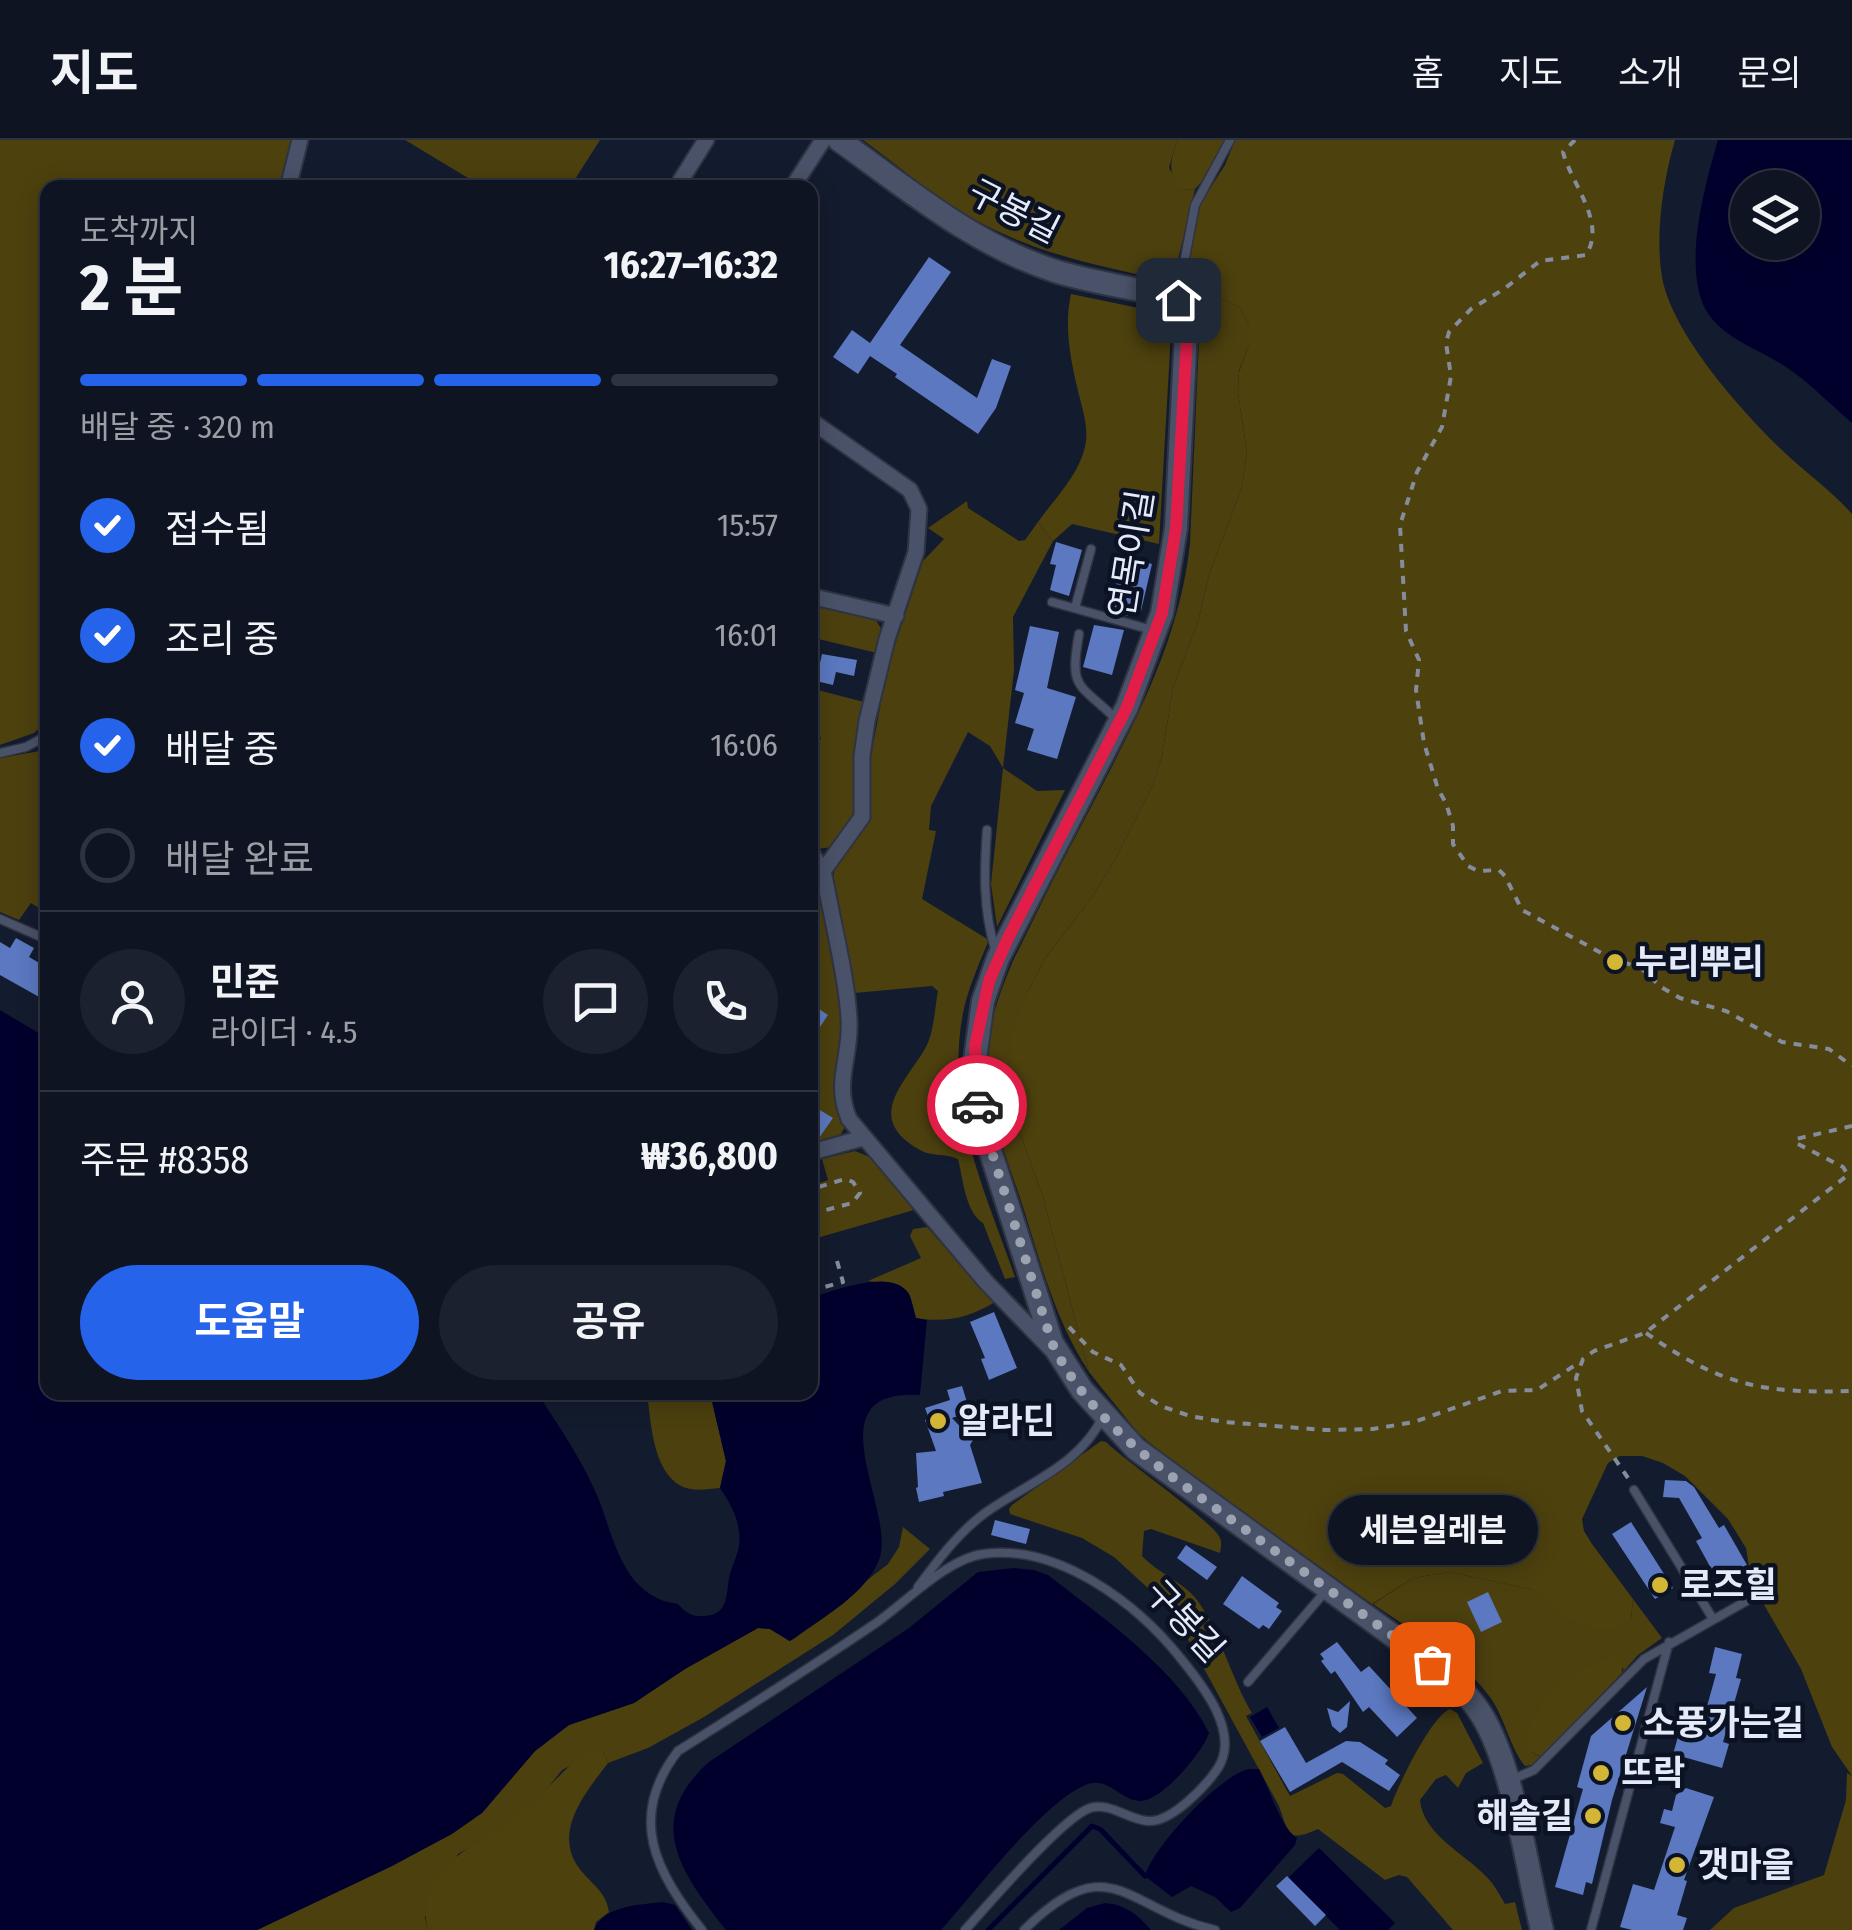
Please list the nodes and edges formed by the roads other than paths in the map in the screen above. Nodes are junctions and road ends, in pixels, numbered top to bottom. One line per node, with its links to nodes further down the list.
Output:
1 (300, 140): 6 (street)
2 (706, 140): 7 (street)
3 (823, 140): 8 (street)
4 (839, 140): 9 (street, 구봉길)
5 (1230, 140): 9 (lane, 연목이길)
6 (290, 180)
7 (681, 180)
8 (797, 180)
9 (1178, 300): 16 (street, 연목이길)
10 (818, 426): 15 (street)
11 (1092, 549): 14 (lane)
12 (818, 598): 15 (street)
13 (1052, 602): 14 (lane)
14 (1075, 608): 16 (lane)
15 (896, 616): 23 (street)
16 (1156, 632): 18 (street, 연목이길)
17 (1079, 634): 18 (lane)
18 (1120, 722): 26 (street, 연목이길)
19 (40, 739): 20 (lane)
20 (0, 752)
21 (987, 830): 26 (lane)
22 (818, 865): 23 (street)
23 (822, 871): 27 (street)
24 (0, 918): 25 (lane)
25 (40, 936)
26 (998, 958): 29 (street, 연목이길)
27 (863, 1138): 28 (street); 29 (street)
28 (818, 1150)
29 (1060, 1358): 30 (street)
30 (1102, 1416): 32 (street); 33 (lane, 구봉길)
31 (1634, 1490): 35 (lane)
32 (1327, 1589): 37 (lane, 구봉길); 38 (street)
33 (912, 1596): 39 (lane, 구봉길); 40 (lane, 구봉길)
34 (1750, 1599): 35 (lane)
35 (1713, 1619): 36 (lane)
36 (1670, 1642): 38 (lane); 44 (lane)
37 (1248, 1682)
38 (1507, 1781): 43 (street)
39 (702, 1930)
40 (965, 1930)
41 (1024, 1930): 42 (lane)
42 (1215, 1930)
43 (1542, 1930)
44 (1592, 1930)

